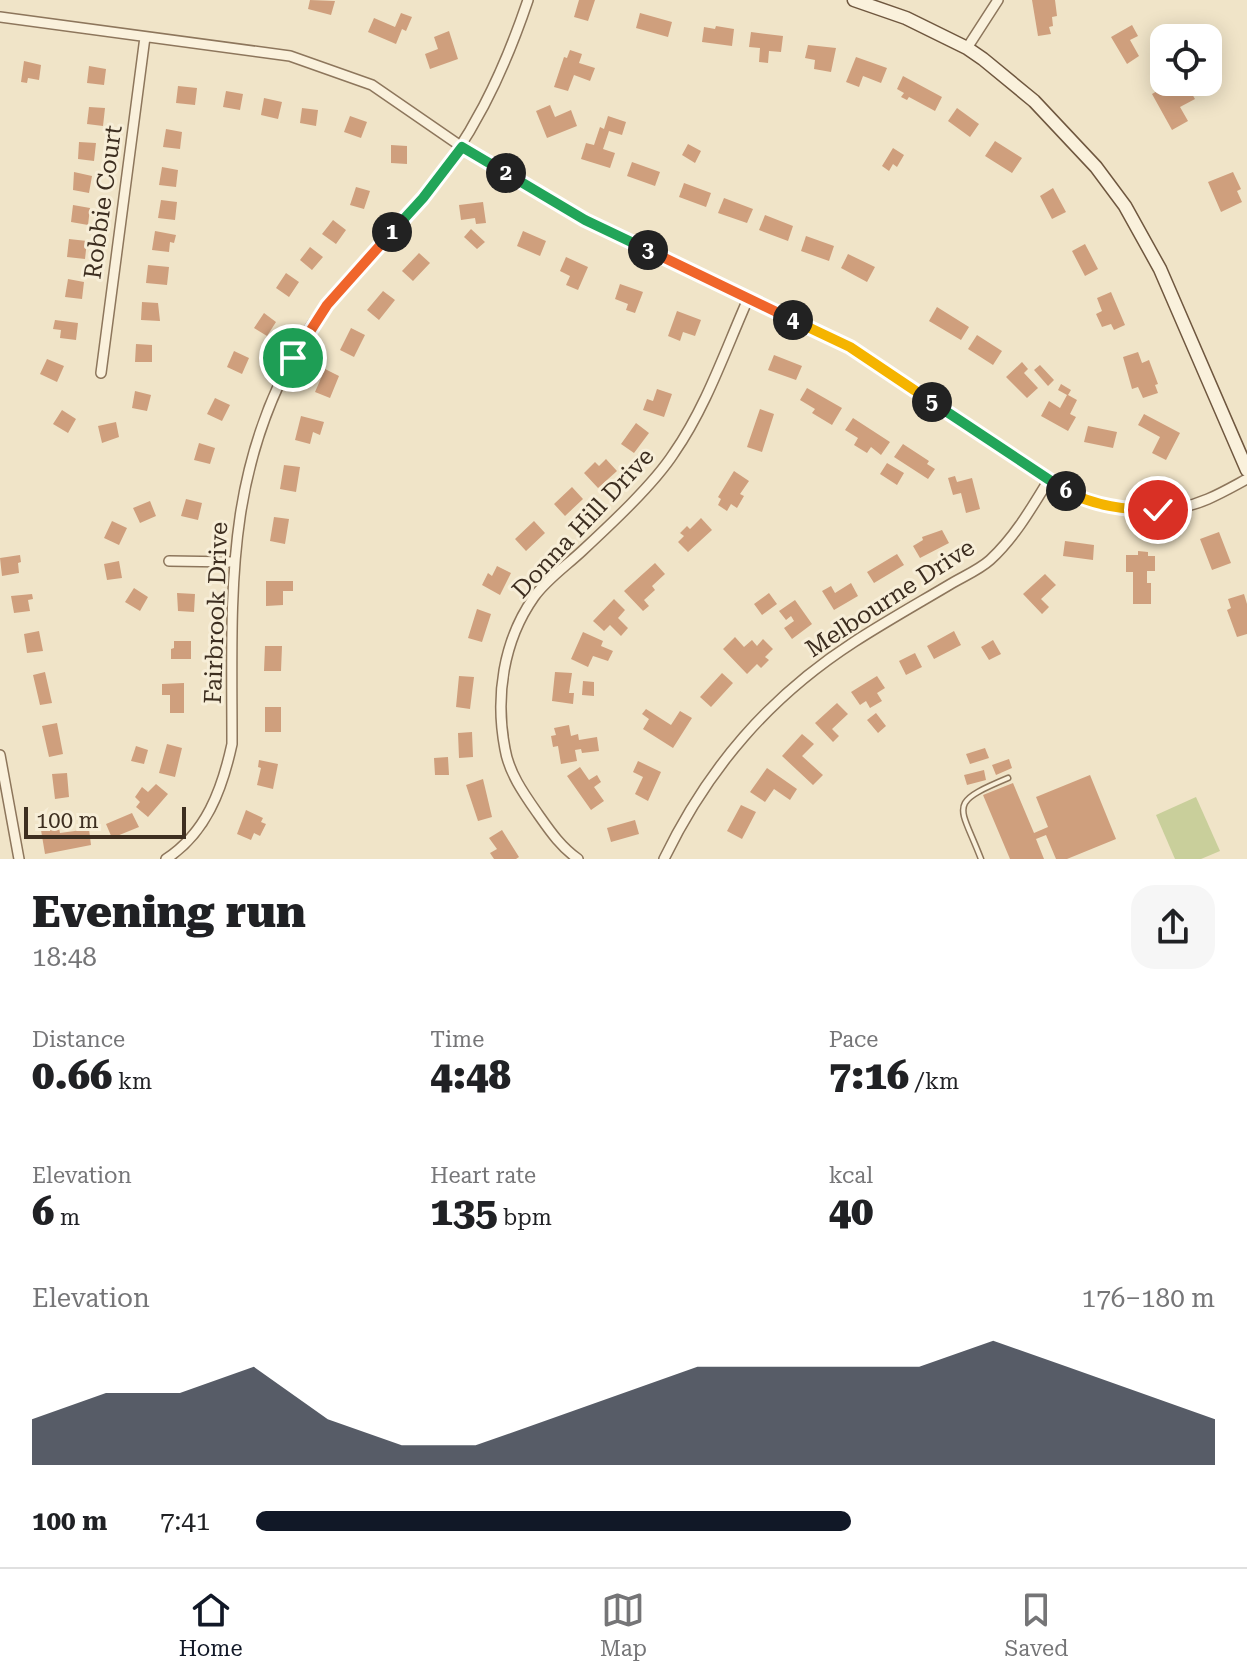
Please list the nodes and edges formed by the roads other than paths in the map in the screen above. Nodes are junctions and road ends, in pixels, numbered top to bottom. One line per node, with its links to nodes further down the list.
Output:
1 (528, 0): 7 (street, Fairbrook Drive)
2 (854, 0): 6 (main road)
3 (998, 0): 6 (street)
4 (0, 17): 5 (street)
5 (145, 37): 7 (street); 9 (street, Robbie Court)
6 (967, 48): 10 (main road)
7 (462, 147): 8 (street); 14 (street, Fairbrook Drive)
8 (748, 299): 12 (street); 19 (street, Donna Hill Drive)
9 (101, 373)
10 (1247, 470)
11 (1247, 479): 12 (street)
12 (1048, 481): 20 (street, Melbourne Drive)
13 (169, 561): 14 (street)
14 (233, 562): 18 (street, Fairbrook Drive)
15 (0, 755): 17 (street)
16 (1008, 778): 21 (lane)
17 (19, 859)
18 (166, 859)
19 (578, 859)
20 (664, 859)
21 (981, 859)

